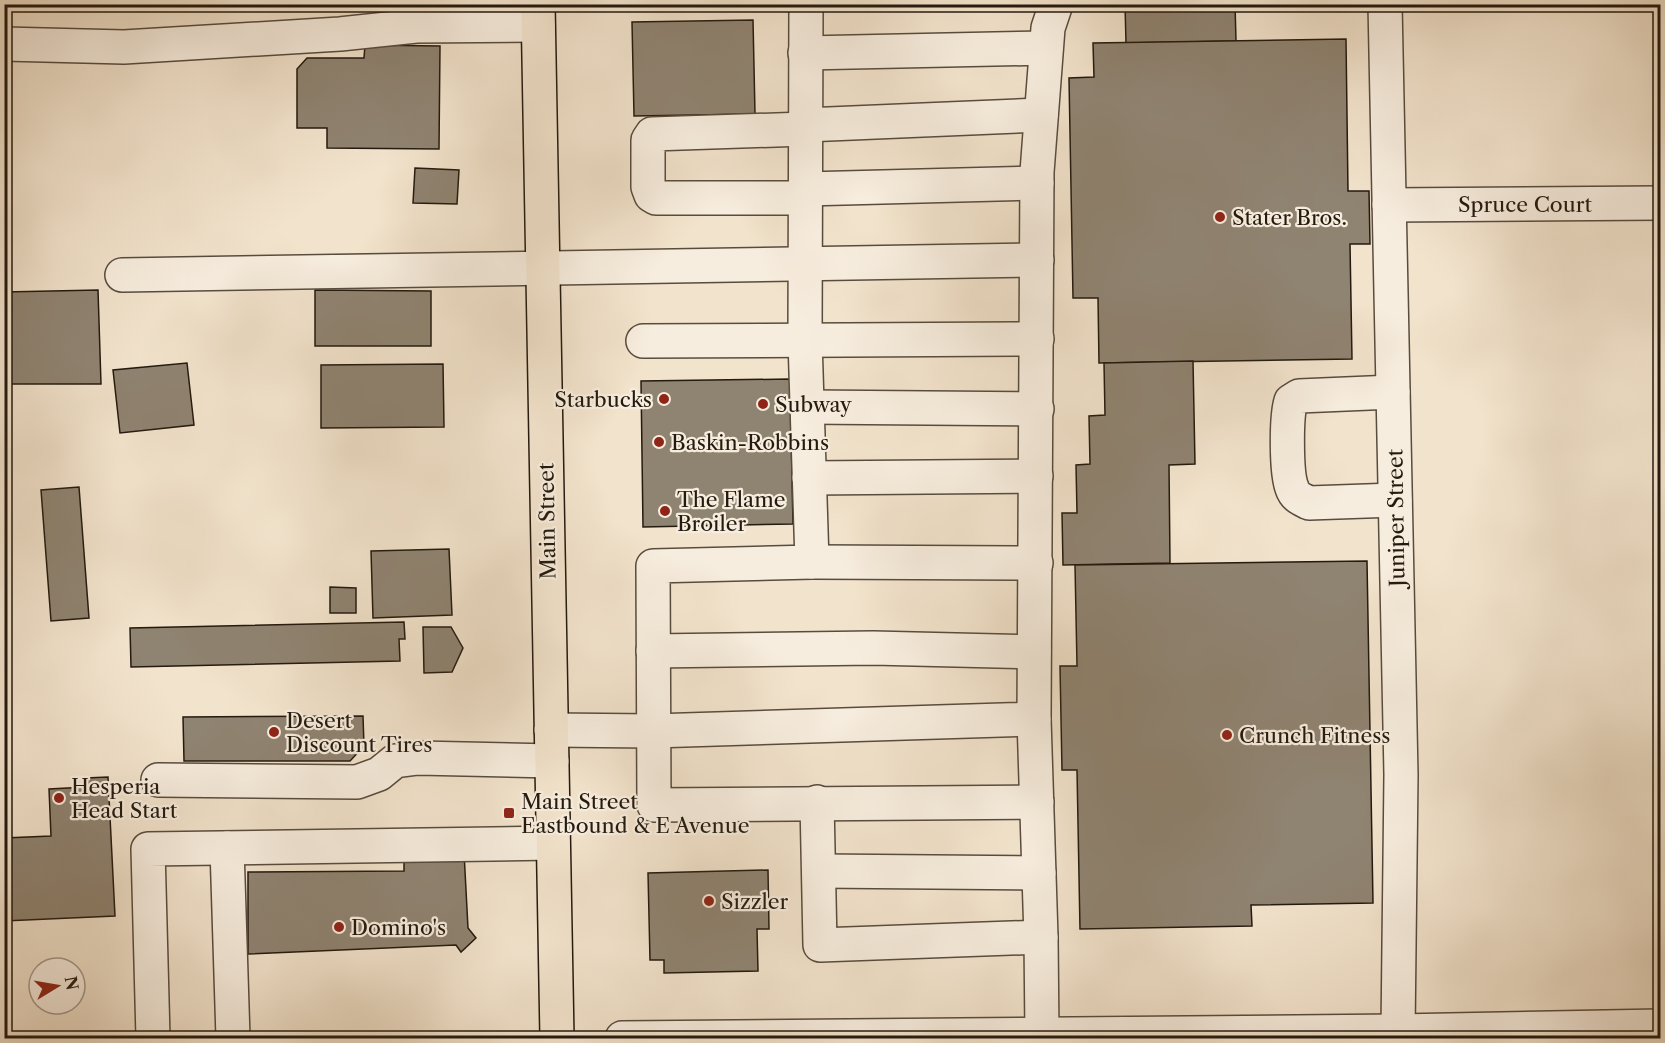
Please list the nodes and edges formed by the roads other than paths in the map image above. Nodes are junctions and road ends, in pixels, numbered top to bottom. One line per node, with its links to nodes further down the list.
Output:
1 (806, 4): 7 (street)
2 (1056, 4): 6 (street)
3 (1385, 4): 13 (street, Juniper Street)
4 (538, 15): 5 (street); 16 (main road, Main Street)
5 (4, 44)
6 (1046, 48): 7 (street); 8 (street)
7 (805, 53): 9 (street)
8 (1041, 115): 9 (street); 10 (street)
9 (805, 127): 11 (street); 11 (street)
10 (1037, 183): 11 (street); 14 (street)
11 (805, 193): 15 (street)
12 (1660, 203): 13 (street, Spruce Court)
13 (1389, 206): 21 (street, Juniper Street)
14 (1037, 261): 15 (street); 18 (street)
15 (805, 263): 16 (street); 19 (street)
16 (543, 267): 17 (street); 33 (main road, Main Street)
17 (122, 275)
18 (1037, 339): 19 (street); 23 (street)
19 (805, 340): 20 (street); 22 (street)
20 (643, 341)
21 (1393, 392): 26 (street, Juniper Street); 26 (street)
22 (807, 407): 23 (street); 25 (street)
23 (1037, 409): 24 (street)
24 (1036, 476): 25 (street); 28 (street)
25 (809, 478): 27 (street)
26 (1395, 500): 43 (street, Juniper Street)
27 (812, 562): 28 (street); 29 (street)
28 (1036, 563): 30 (street)
29 (653, 651): 30 (street); 32 (street)
30 (1034, 652): 31 (street)
31 (1034, 720): 32 (street); 36 (street)
32 (653, 731): 33 (street); 35 (street)
33 (551, 746): 34 (street); 37 (main road, Main Street)
34 (158, 780)
35 (817, 802): 36 (street); 39 (street)
36 (1037, 802): 40 (street)
37 (553, 843): 38 (street); 48 (main road, Main Street)
38 (226, 848): 46 (street); 47 (street)
39 (819, 870): 40 (street); 41 (street)
40 (1039, 873): 41 (street)
41 (1041, 937): 44 (street)
42 (1660, 1026): 43 (street)
43 (1398, 1031): 44 (street)
44 (1052, 1035): 45 (street)
45 (927, 1037): 50 (street)
46 (153, 1038)
47 (233, 1038)
48 (557, 1038)
49 (622, 1038): 50 (street)
50 (763, 1038)

